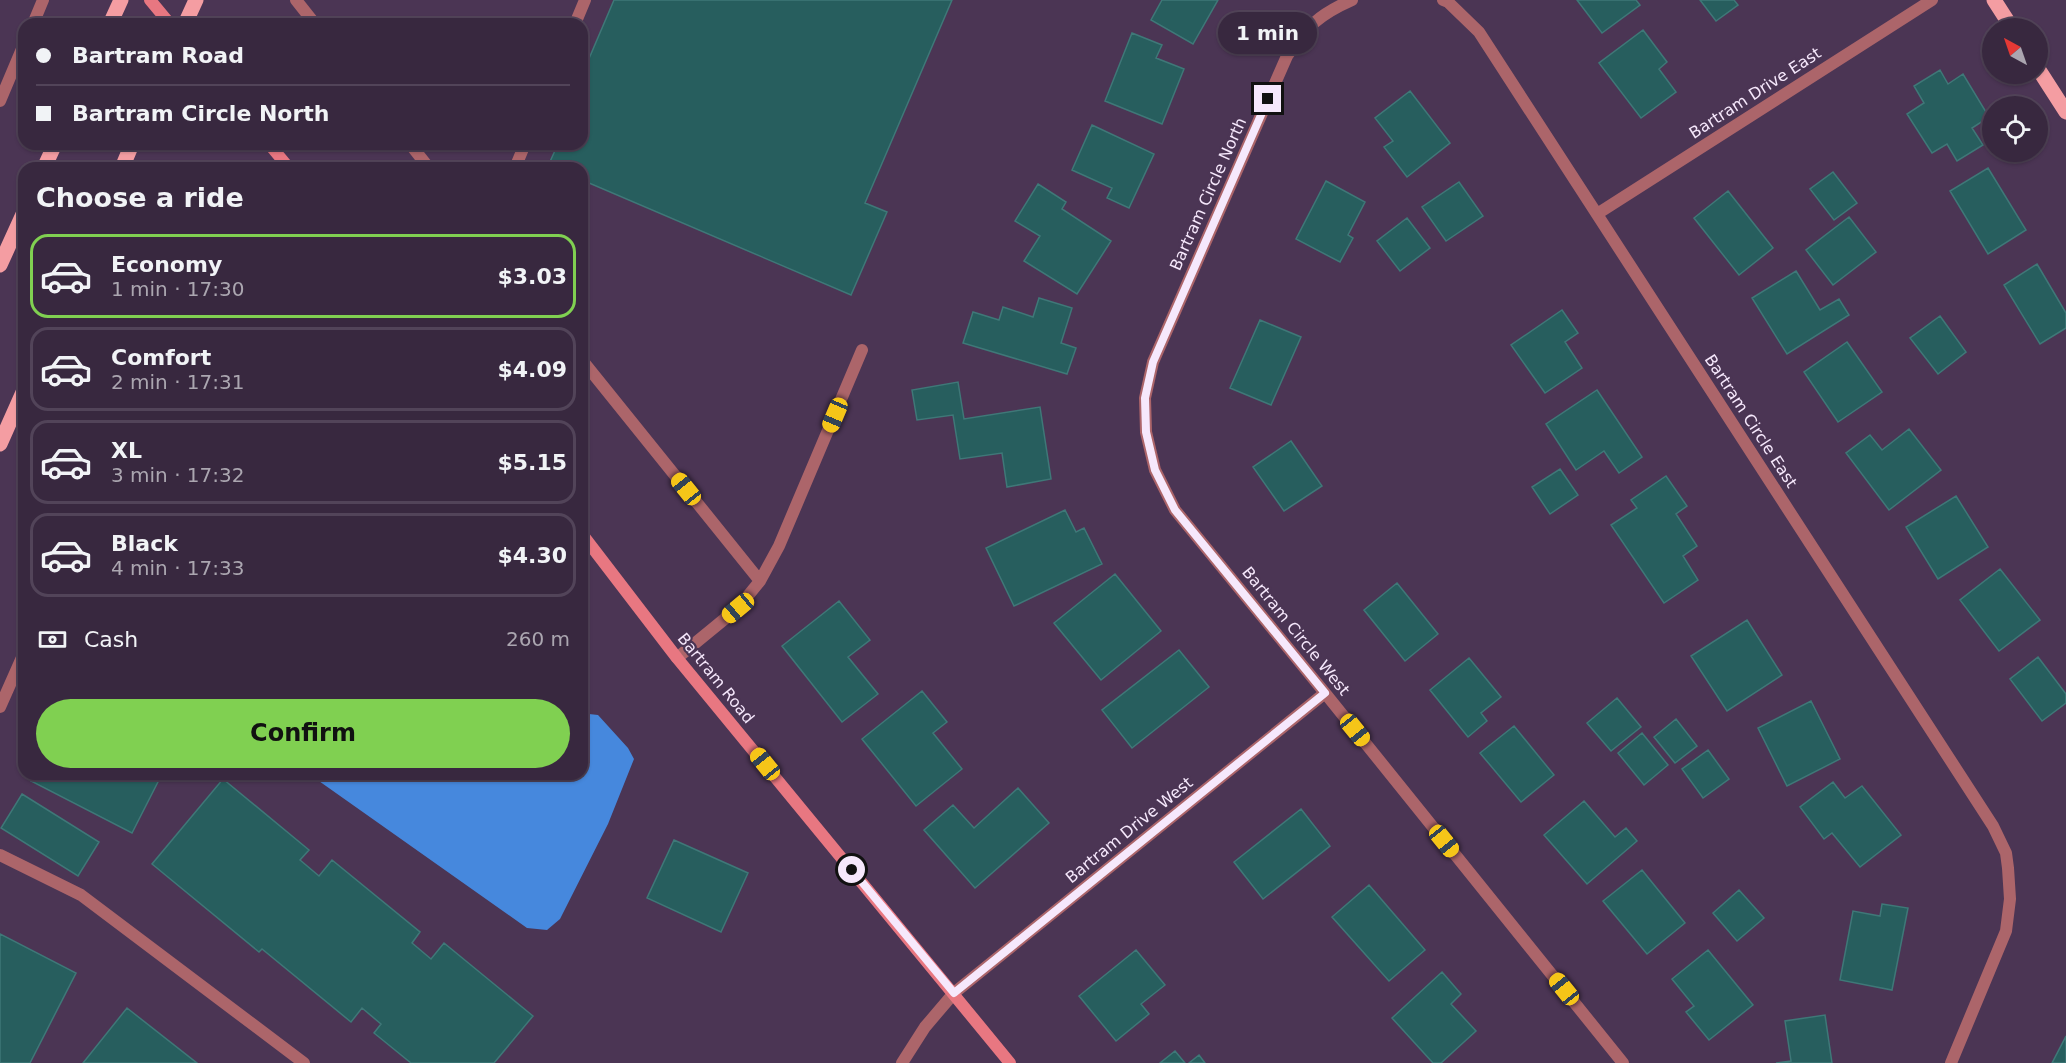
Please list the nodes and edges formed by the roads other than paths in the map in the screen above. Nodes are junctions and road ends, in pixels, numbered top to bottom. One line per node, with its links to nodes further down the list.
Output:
1 (43, 0): 11 (street)
2 (121, 0): 12 (main road)
3 (150, 0): 13 (street)
4 (196, 0): 14 (main road)
5 (296, 0): 15 (street)
6 (585, 0): 16 (street)
7 (1352, 0): 32 (street, Bartram Circle North)
8 (1443, 0): 26 (street, Bartram Circle East)
9 (1932, 0): 26 (street, Bartram Drive East)
10 (1994, 0): 17 (main road)
11 (36, 18)
12 (113, 18)
13 (165, 18)
14 (188, 18)
15 (310, 18)
16 (578, 18)
17 (2006, 18)
18 (18, 58): 20 (street)
19 (2048, 84): 21 (main road)
20 (0, 101)
21 (2066, 112)
22 (274, 150): 24 (street)
23 (415, 150): 25 (street)
24 (283, 162)
25 (424, 162)
26 (1597, 214): 46 (street, Bartram Circle East)
27 (18, 224): 28 (main road)
28 (1, 258)
29 (862, 351): 35 (street)
30 (588, 367): 35 (street)
31 (18, 404): 33 (main road)
32 (1146, 432): 38 (street, Bartram Circle West)
33 (0, 444)
34 (588, 542): 36 (street, Bartram Road)
35 (760, 581): 36 (street)
36 (677, 658): 41 (street, Bartram Road)
37 (18, 666): 39 (street)
38 (1325, 693): 41 (street, Bartram Drive West); 45 (street, Bartram Circle West)
39 (0, 707)
40 (0, 855): 42 (street)
41 (954, 993): 43 (street, Bartram Drive West); 44 (street, Bartram Road)
42 (304, 1063)
43 (902, 1063)
44 (1010, 1063)
45 (1623, 1063)
46 (1951, 1063)

